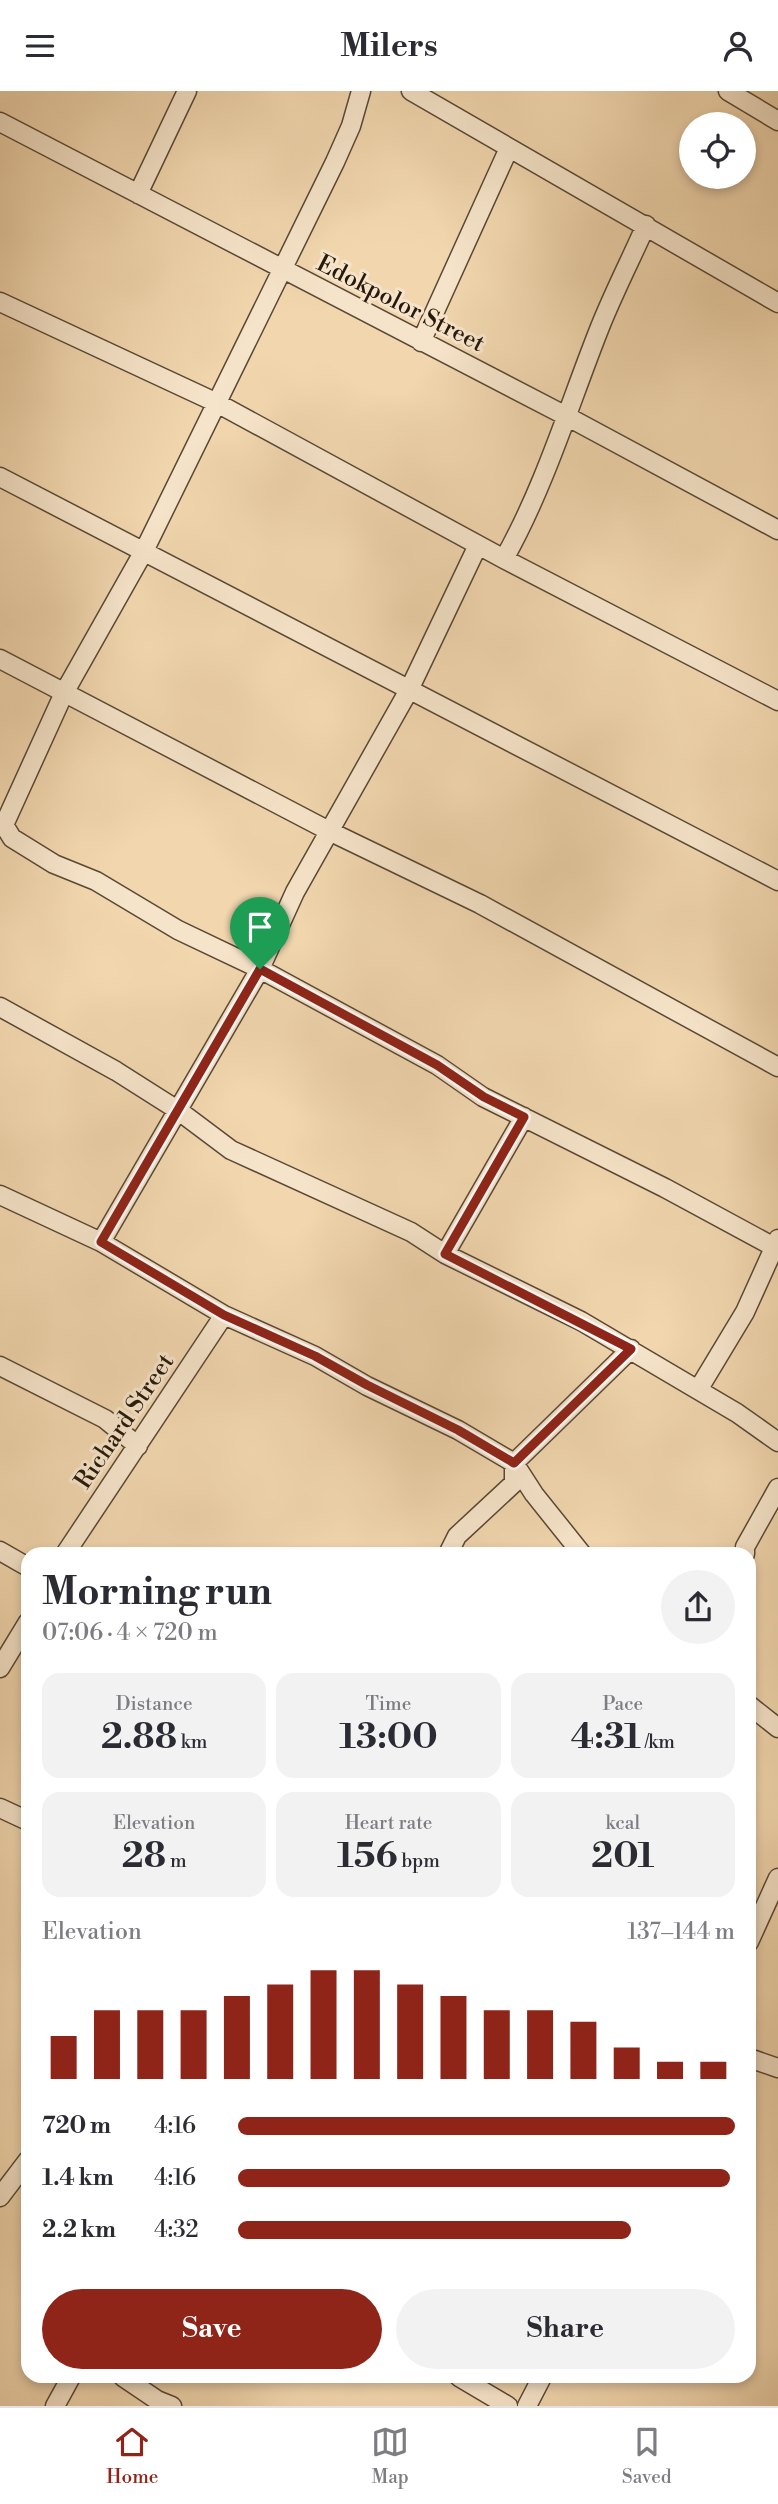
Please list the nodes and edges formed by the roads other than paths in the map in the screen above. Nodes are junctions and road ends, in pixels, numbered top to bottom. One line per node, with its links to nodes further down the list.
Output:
1 (187, 91): 8 (street)
2 (361, 91): 10 (street)
3 (411, 91): 7 (street)
4 (728, 91): 5 (street)
5 (778, 121)
6 (0, 122): 8 (street, Edokpolor Street)
7 (509, 148): 9 (street); 13 (street)
8 (138, 194): 10 (street, Edokpolor Street)
9 (646, 225): 12 (street); 15 (street)
10 (281, 269): 13 (street, Edokpolor Street); 14 (street)
11 (0, 302): 14 (street)
12 (778, 303)
13 (421, 342): 15 (street, Edokpolor Street)
14 (217, 403): 18 (street); 19 (street)
15 (568, 417): 17 (street, Edokpolor Street); 20 (street)
16 (0, 477): 19 (street)
17 (778, 530)
18 (478, 545): 20 (street); 22 (street)
19 (144, 551): 22 (street); 23 (street)
20 (504, 559): 24 (street)
21 (0, 659): 23 (street)
22 (409, 690): 26 (street); 27 (street)
23 (64, 693): 25 (street); 26 (street)
24 (778, 701)
25 (2, 825): 28 (street)
26 (331, 832): 28 (street); 30 (street)
27 (778, 881)
28 (260, 969): 31 (street); 32 (street)
29 (0, 1007): 31 (street)
30 (778, 1067)
31 (179, 1111): 34 (street); 36 (street)
32 (524, 1117): 35 (street); 36 (street)
33 (0, 1195): 34 (street)
34 (101, 1242): 37 (street)
35 (776, 1243): 40 (street)
36 (445, 1254): 38 (street)
37 (224, 1315): 42 (street, Richard Street); 43 (street)
38 (631, 1349): 40 (street); 43 (street)
39 (0, 1366): 42 (street)
40 (698, 1390): 41 (street)
41 (778, 1442)
42 (138, 1447): 45 (street, Richard Street)
43 (514, 1463): 46 (street); 47 (street)
44 (778, 1488): 48 (street)
45 (70, 1547)
46 (451, 1547)
47 (576, 1547)
48 (745, 1547)
49 (0, 1551): 50 (street)
50 (21, 1563)
51 (21, 1636): 52 (street)
52 (0, 1668)
53 (756, 1711): 54 (street)
54 (778, 1728)
55 (0, 1808): 56 (street)
56 (21, 1818)
57 (778, 1878): 58 (street)
58 (756, 1927)
59 (756, 2060): 60 (street)
60 (778, 2068)
61 (21, 2169): 62 (street)
62 (0, 2197)
63 (68, 2383): 67 (street)
64 (133, 2383): 68 (street)
65 (469, 2383): 69 (street)
66 (539, 2383): 70 (street)
67 (55, 2406)
68 (172, 2406)
69 (508, 2406)
70 (527, 2406)

